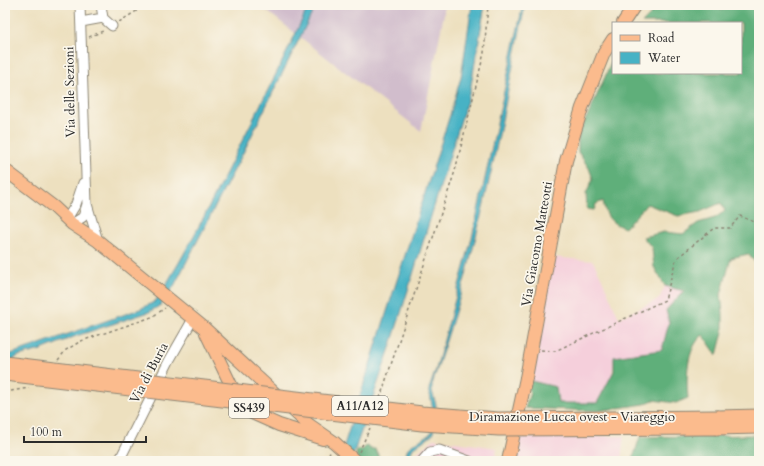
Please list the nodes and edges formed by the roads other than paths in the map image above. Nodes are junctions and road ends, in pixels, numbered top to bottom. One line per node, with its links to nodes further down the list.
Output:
1 (80, 5): 5 (street, Via delle Sezioni)
2 (103, 5): 4 (street)
3 (635, 5): 6 (main road)
4 (103, 18): 5 (street); 7 (street)
5 (81, 22): 10 (street, Via delle Sezioni)
6 (624, 22)
7 (112, 26)
8 (612, 40): 29 (main road, Via Giacomo Matteotti)
9 (5, 170): 13 (main road, SS439)
10 (85, 178): 11 (street, Via delle Sezioni); 12 (street, Via delle Sezioni)
11 (76, 204): 13 (street); 14 (street, Via delle Sezioni)
12 (87, 204): 14 (street); 15 (street, Via delle Sezioni)
13 (54, 207): 14 (main road, SS439)
14 (70, 222): 15 (main road, SS439)
15 (98, 241): 16 (main road, SS439)
16 (193, 319): 17 (main road, SS439); 26 (street, Via di Buria)
17 (203, 327): 23 (main road, SS439); 23 (main road, SS439)
18 (5, 363): 21 (highway, Diramazione Lucca ovest - Viareggio / A11/A12, bridge)
19 (5, 374): 21 (highway, Diramazione Lucca ovest - Viareggio / A11/A12, bridge)
20 (759, 416): 21 (highway, Diramazione Lucca ovest - Viareggio / A11/A12)
21 (717, 423): 22 (highway, Diramazione Lucca ovest - Viareggio / A11/A12)
22 (759, 428)
23 (334, 442): 24 (main road, SS439)
24 (357, 457)
25 (457, 459): 27 (street); 28 (street)
26 (119, 461)
27 (422, 461)
28 (469, 461)
29 (508, 461)

